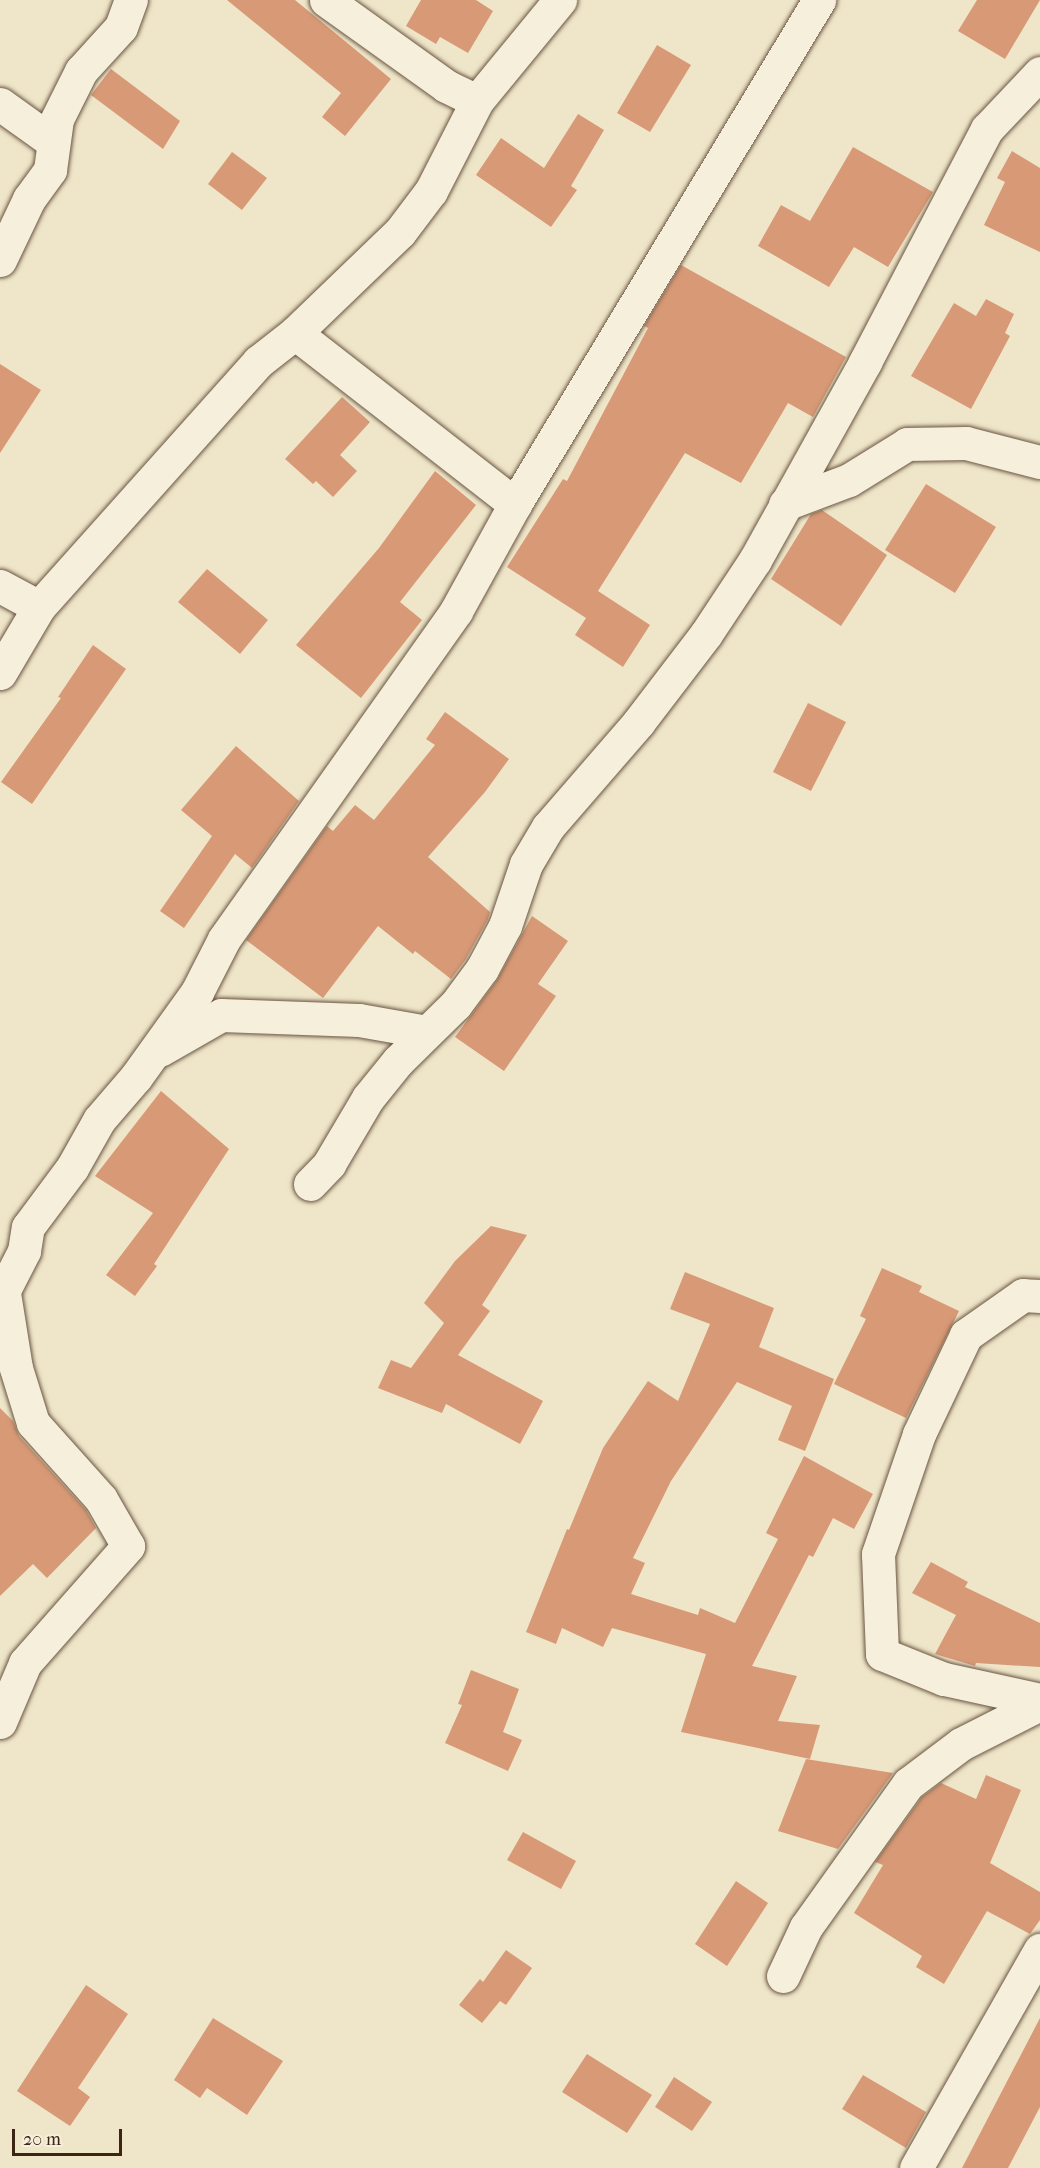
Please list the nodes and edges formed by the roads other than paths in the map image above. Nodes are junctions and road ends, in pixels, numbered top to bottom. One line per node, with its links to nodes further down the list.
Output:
1 (131, 0): 8 (street)
2 (326, 0): 6 (street)
3 (560, 0): 6 (street)
4 (814, 1): 12 (street)
5 (1040, 73): 13 (street)
6 (477, 101): 10 (street)
7 (0, 104): 8 (street)
8 (53, 142): 9 (street)
9 (0, 260)
10 (295, 333): 12 (street); 15 (street)
11 (1040, 462): 13 (street)
12 (515, 504): 18 (street)
13 (785, 504): 17 (street)
14 (0, 586): 15 (street)
15 (39, 608): 16 (street)
16 (0, 673)
17 (427, 1032): 18 (street); 19 (street)
18 (153, 1054): 20 (street)
19 (310, 1184)
20 (2, 1296): 23 (street)
21 (1040, 1296): 22 (street)
22 (1040, 1702): 25 (street)
23 (0, 1722)
24 (1040, 1950): 26 (street)
25 (783, 1976)
26 (916, 2168)

